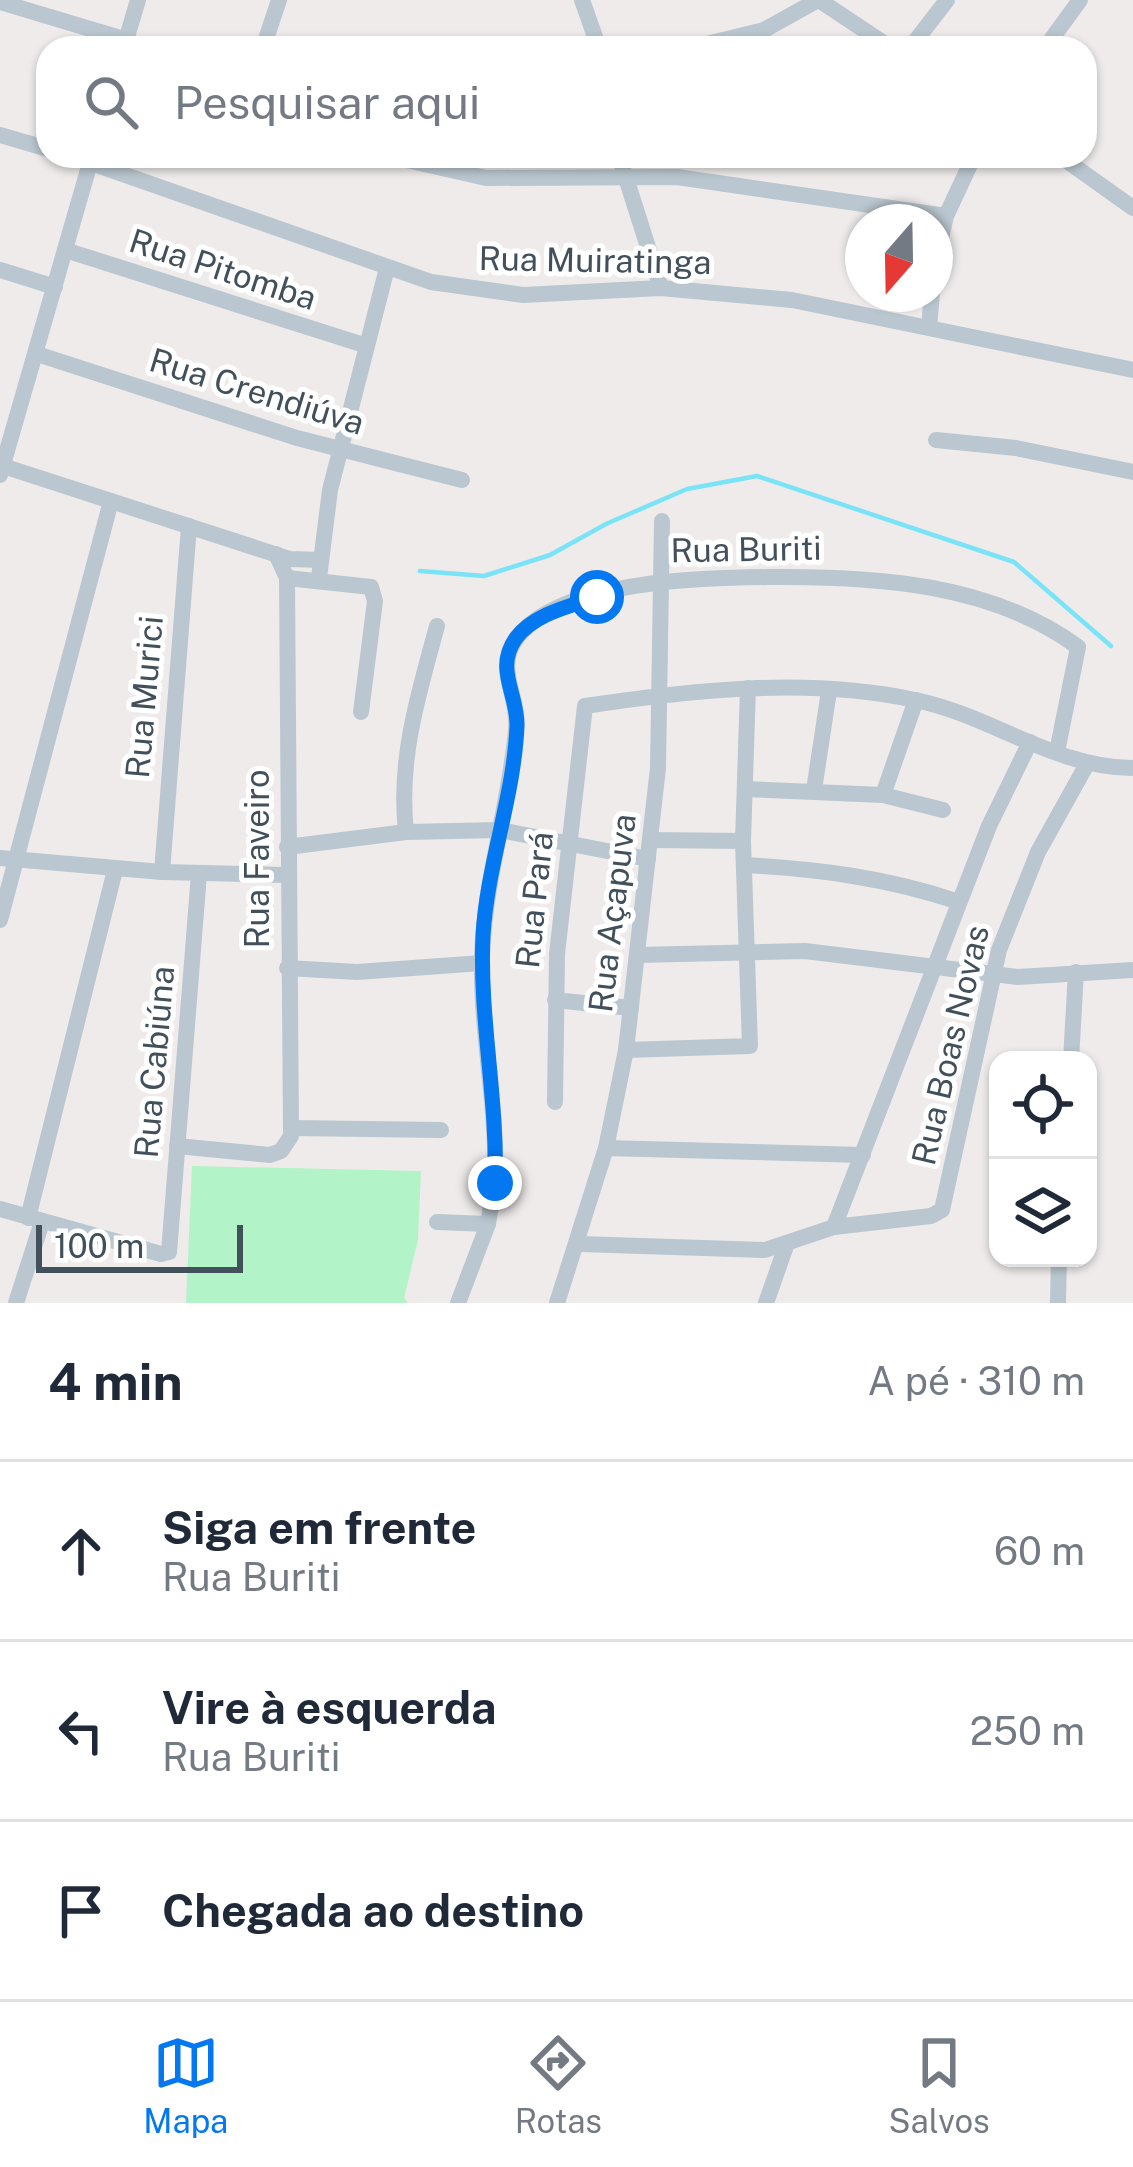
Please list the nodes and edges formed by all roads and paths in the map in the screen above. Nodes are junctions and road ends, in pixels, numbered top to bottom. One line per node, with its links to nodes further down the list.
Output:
1 (138, 0): 9 (street)
2 (279, 0): 10 (street)
3 (582, 0): 11 (street)
4 (819, 0): 12 (street); 13 (street)
5 (947, 0): 14 (street)
6 (1080, 0): 15 (street)
7 (0, 2): 8 (street)
8 (101, 36)
9 (127, 36)
10 (267, 36)
11 (594, 36)
12 (742, 36)
13 (873, 36)
14 (919, 36)
15 (1054, 36)
16 (0, 135): 17 (street)
17 (36, 146)
18 (89, 168): 28 (street)
19 (116, 168): 29 (street, Rua Muiratinga)
20 (441, 168): 24 (street)
21 (622, 168): 24 (street)
22 (968, 168): 26 (street)
23 (1077, 168): 27 (street)
24 (623, 176): 25 (street); 32 (street)
25 (863, 204)
26 (952, 204)
27 (1133, 208)
28 (65, 250): 31 (street); 35 (street, Rua Pitomba)
29 (387, 268): 32 (street, Rua Muiratinga); 35 (street)
30 (0, 270): 31 (street)
31 (55, 286): 36 (street)
32 (661, 288): 34 (street, Rua Muiratinga)
33 (930, 312): 34 (street)
34 (929, 326): 37 (street, Rua Muiratinga)
35 (364, 344): 39 (street)
36 (37, 354): 39 (street, Rua Crendiúva); 40 (street)
37 (1133, 370)
38 (936, 440): 41 (street)
39 (340, 449): 42 (street, Rua Crendiúva); 47 (street)
40 (2, 471): 43 (street)
41 (1133, 472)
42 (462, 480)
43 (111, 502): 45 (street); 70 (street)
44 (662, 520): 49 (street, Rua Açapuva)
45 (190, 526): 46 (street); 73 (street, Rua Murici)
46 (276, 554): 47 (street); 48 (street, Rua Faveiro)
47 (320, 569): 48 (street); 55 (street)
48 (286, 578): 68 (street, Rua Faveiro)
49 (658, 580): 53 (street, Rua Açapuva); 57 (street, Rua Buriti); 64 (street, Rua Buriti)
50 (437, 626): 65 (street)
51 (748, 688): 52 (street); 53 (street); 60 (street)
52 (829, 691): 54 (street); 61 (street)
53 (663, 696): 67 (street, Rua Pará); 69 (street, Rua Açapuva)
54 (916, 700): 56 (street); 62 (street)
55 (361, 712)
56 (1030, 742): 57 (street); 76 (street)
57 (1057, 752): 58 (street)
58 (1087, 764): 59 (street); 85 (street, Rua Boas Novas)
59 (1133, 768)
60 (746, 789): 61 (street); 66 (street)
61 (814, 790): 62 (street)
62 (883, 795): 63 (street)
63 (944, 810)
64 (500, 830): 65 (street); 67 (street); 80 (street, Rua Buriti)
65 (406, 832): 68 (street)
66 (743, 842): 69 (street); 71 (street)
67 (570, 844): 69 (street); 86 (street, Rua Pará)
68 (287, 847): 75 (street, Rua Faveiro)
69 (649, 849): 79 (street, Rua Açapuva)
70 (9, 860): 72 (street); 77 (street)
71 (744, 865): 76 (street); 78 (street)
72 (115, 870): 73 (street); 97 (street)
73 (162, 872): 74 (street)
74 (199, 874): 75 (street); 93 (street, Rua Cabiúna)
75 (286, 875): 81 (street, Rua Faveiro)
76 (959, 902): 82 (street)
77 (0, 920)
78 (746, 954): 79 (street); 82 (street); 88 (street)
79 (638, 955): 87 (street, Rua Açapuva)
80 (482, 963): 81 (street); 99 (street, Rua Buriti)
81 (287, 968): 91 (street, Rua Faveiro)
82 (936, 968): 85 (street); 95 (street)
83 (1133, 970): 84 (street)
84 (1076, 972): 85 (street); 89 (street)
85 (994, 975): 100 (street, Rua Boas Novas)
86 (554, 1000): 87 (street); 90 (street, Rua Pará)
87 (631, 1008): 88 (street, Rua Açapuva)
88 (626, 1050): 94 (street, Rua Açapuva)
89 (1072, 1051)
90 (555, 1102)
91 (292, 1128): 92 (street); 93 (street)
92 (440, 1130)
93 (177, 1146): 97 (street, Rua Cabiúna)
94 (607, 1148): 95 (street); 101 (street, Rua Açapuva)
95 (863, 1155): 100 (street)
96 (0, 1209): 97 (street)
97 (35, 1220): 104 (street)
98 (437, 1222): 99 (street)
99 (488, 1224): 105 (street, Rua Buriti)
100 (835, 1227): 102 (street)
101 (580, 1244): 102 (street); 106 (street, Rua Açapuva)
102 (786, 1246): 107 (street)
103 (1059, 1267): 108 (street)
104 (16, 1303)
105 (458, 1303)
106 (557, 1303)
107 (766, 1303)
108 (1058, 1303)

